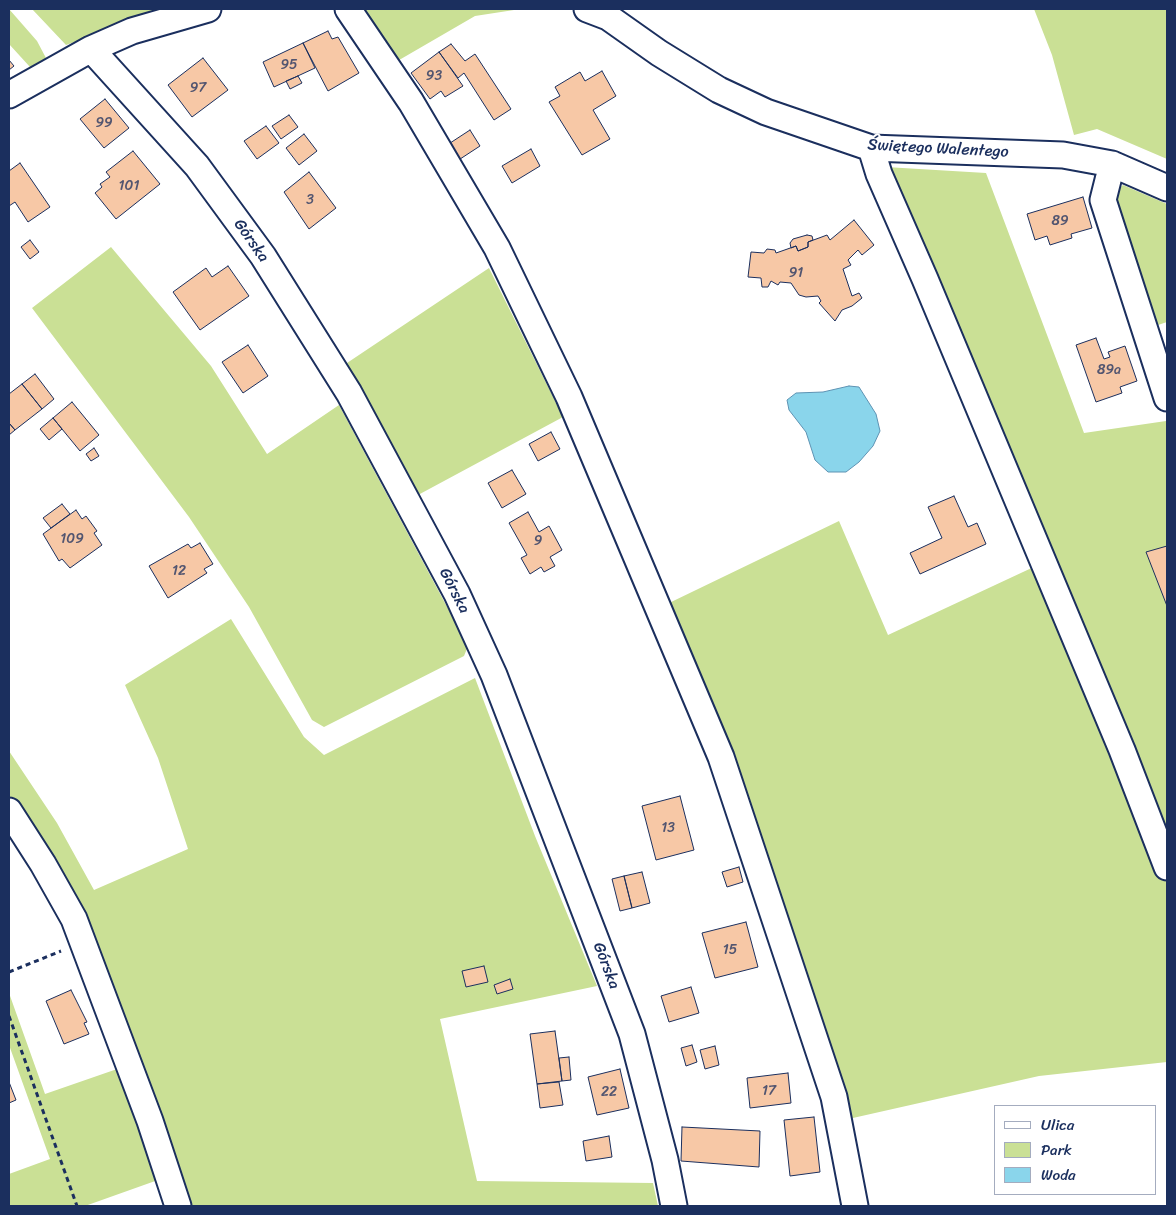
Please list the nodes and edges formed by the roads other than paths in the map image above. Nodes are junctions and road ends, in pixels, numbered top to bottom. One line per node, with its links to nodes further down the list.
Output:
1 (208, 9): 4 (street)
2 (348, 9): 14 (street)
3 (587, 9): 6 (street, Świętego Walentego)
4 (91, 49): 5 (street); 13 (street, Górska)
5 (9, 95)
6 (871, 148): 7 (street, Świętego Walentego); 11 (street)
7 (1112, 164): 8 (street, Świętego Walentego); 9 (street)
8 (1167, 188)
9 (1167, 398)
10 (9, 810): 12 (street)
11 (1167, 867)
12 (178, 1206)
13 (674, 1206)
14 (855, 1206)

